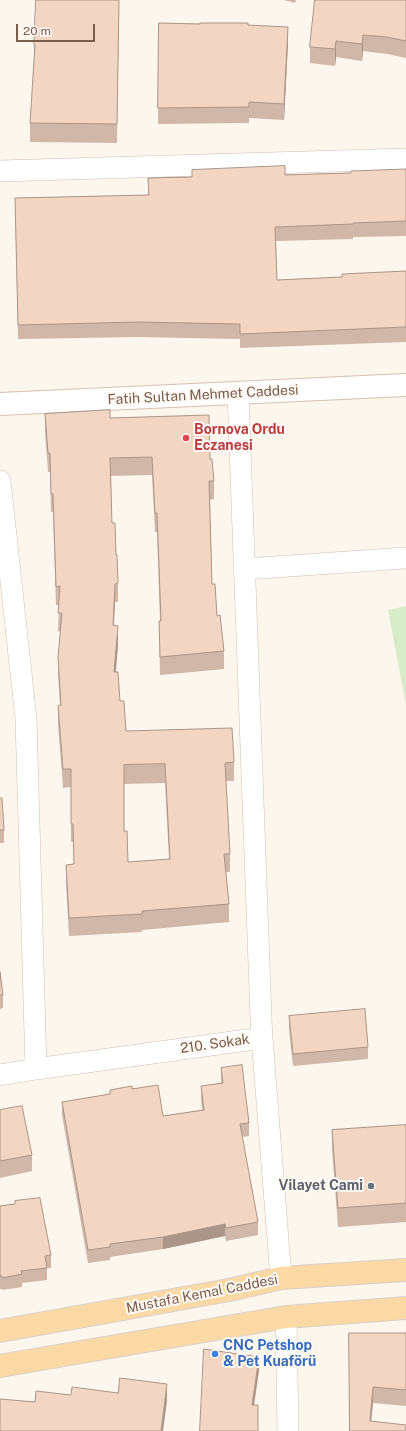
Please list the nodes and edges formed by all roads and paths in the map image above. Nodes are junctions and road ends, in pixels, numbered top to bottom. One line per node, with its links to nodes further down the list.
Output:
1 (406, 159): 2 (street)
2 (0, 171)
3 (406, 385): 4 (main road, Fatih Sultan Mehmet Caddesi)
4 (238, 393): 5 (main road, Fatih Sultan Mehmet Caddesi); 8 (street)
5 (0, 404)
6 (0, 481): 10 (street)
7 (406, 558): 8 (street)
8 (245, 569): 9 (street)
9 (262, 1045): 10 (street, 210. Sokak); 13 (street, 210. Sokak)
10 (36, 1069): 11 (street, 210. Sokak)
11 (0, 1075)
12 (406, 1270): 13 (main road, Mustafa Kemal Caddesi)
13 (281, 1278): 16 (main road, Mustafa Kemal Caddesi)
14 (406, 1308): 15 (main road)
15 (286, 1316): 17 (main road); 18 (street)
16 (0, 1331)
17 (0, 1366)
18 (288, 1431)

